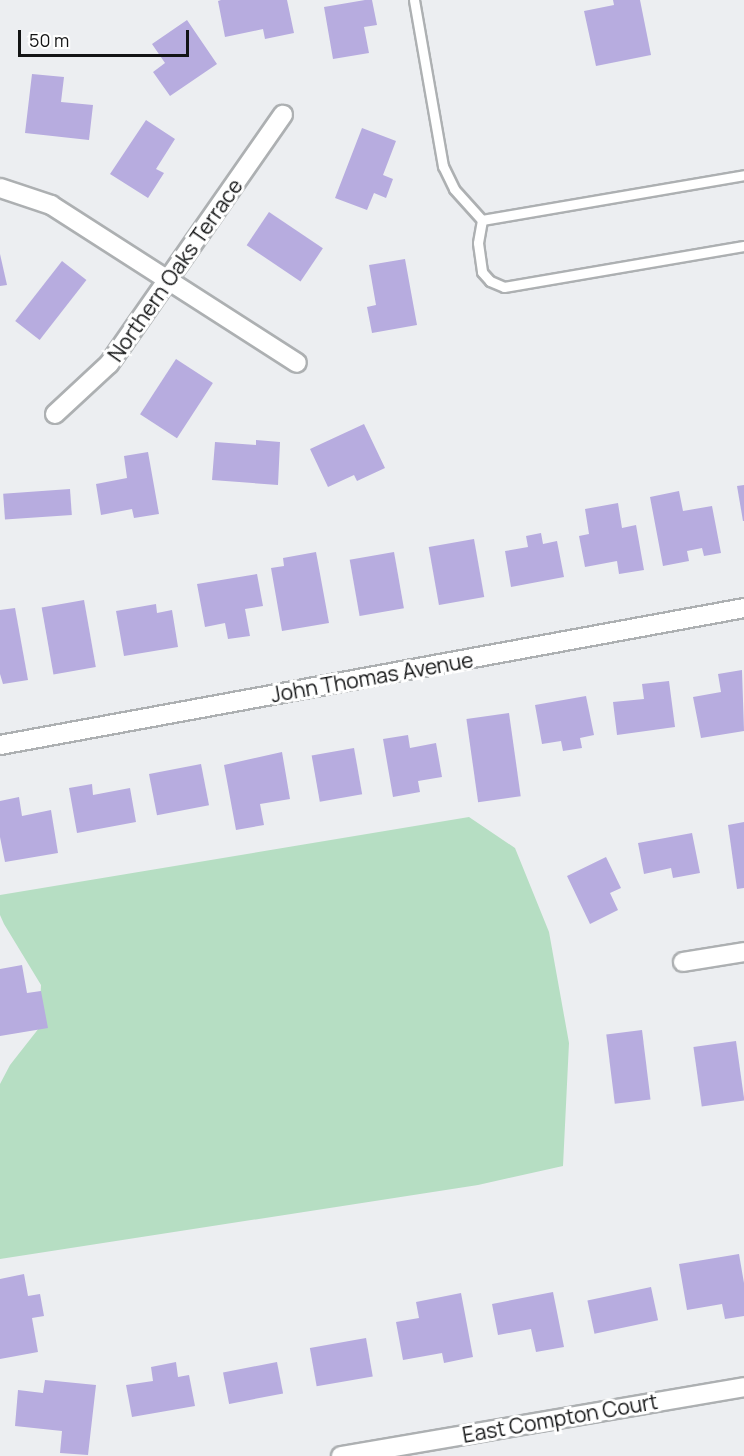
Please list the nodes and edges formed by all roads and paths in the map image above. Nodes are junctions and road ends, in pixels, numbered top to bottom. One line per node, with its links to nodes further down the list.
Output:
1 (414, 0): 5 (lane)
2 (284, 115): 7 (street, Northern Oaks Terrace)
3 (744, 175): 5 (lane)
4 (0, 188): 7 (street)
5 (482, 220): 6 (lane)
6 (744, 246)
7 (168, 281): 8 (street); 9 (street, Northern Oaks Terrace)
8 (297, 363)
9 (55, 414)
10 (744, 608): 11 (street, John Thomas Avenue)
11 (0, 745)
12 (744, 952): 13 (street)
13 (683, 962)
14 (744, 1387): 15 (street, East Compton Court)
15 (341, 1456)

